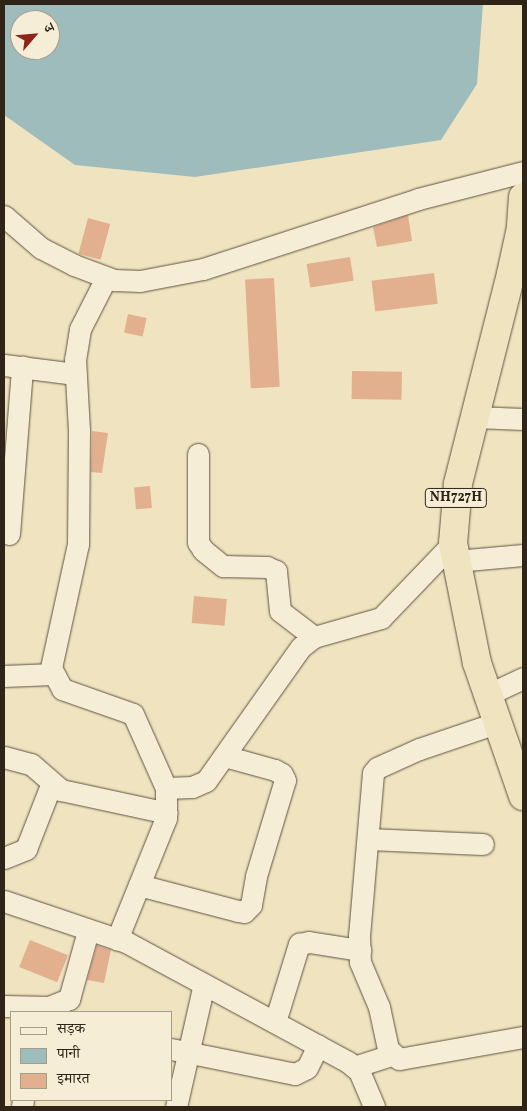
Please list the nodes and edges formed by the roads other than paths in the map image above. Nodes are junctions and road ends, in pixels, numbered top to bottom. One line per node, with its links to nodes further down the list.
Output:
1 (523, 172): 5 (street)
2 (523, 197): 4 (highway, NH727H)
3 (4, 216): 5 (street)
4 (522, 228): 8 (highway, NH727H)
5 (106, 278): 7 (street)
6 (13, 366): 7 (street); 11 (street)
7 (76, 374): 15 (street)
8 (475, 417): 9 (street); 12 (highway, NH727H)
9 (523, 419)
10 (198, 454): 14 (street)
11 (9, 534)
12 (454, 552): 13 (street); 14 (street); 18 (highway, NH727H)
13 (523, 555)
14 (314, 637): 21 (street)
15 (53, 674): 16 (street); 24 (street)
16 (4, 676)
17 (523, 678): 18 (street)
18 (487, 695): 19 (highway, NH727H)
19 (496, 723): 20 (highway, NH727H); 27 (street)
20 (516, 749): 25 (highway, NH727H)
21 (225, 756): 24 (street); 30 (street)
22 (4, 757): 23 (street)
23 (52, 785): 26 (street); 29 (street)
24 (166, 788): 26 (street)
25 (523, 796)
26 (167, 813): 30 (street)
27 (368, 839): 28 (street); 34 (street)
28 (483, 844)
29 (4, 858)
30 (139, 885): 33 (street)
31 (4, 901): 32 (street)
32 (88, 931): 33 (street); 37 (street)
33 (117, 939): 35 (street)
34 (360, 950): 38 (street); 42 (street)
35 (204, 984): 38 (street); 41 (street)
36 (4, 1006): 37 (street)
37 (43, 1010)
38 (275, 1022): 40 (street)
39 (523, 1037): 42 (street)
40 (318, 1045): 41 (street); 43 (street)
41 (180, 1052): 44 (street)
42 (392, 1055): 43 (street)
43 (354, 1067): 45 (street)
44 (176, 1107)
45 (374, 1107)

